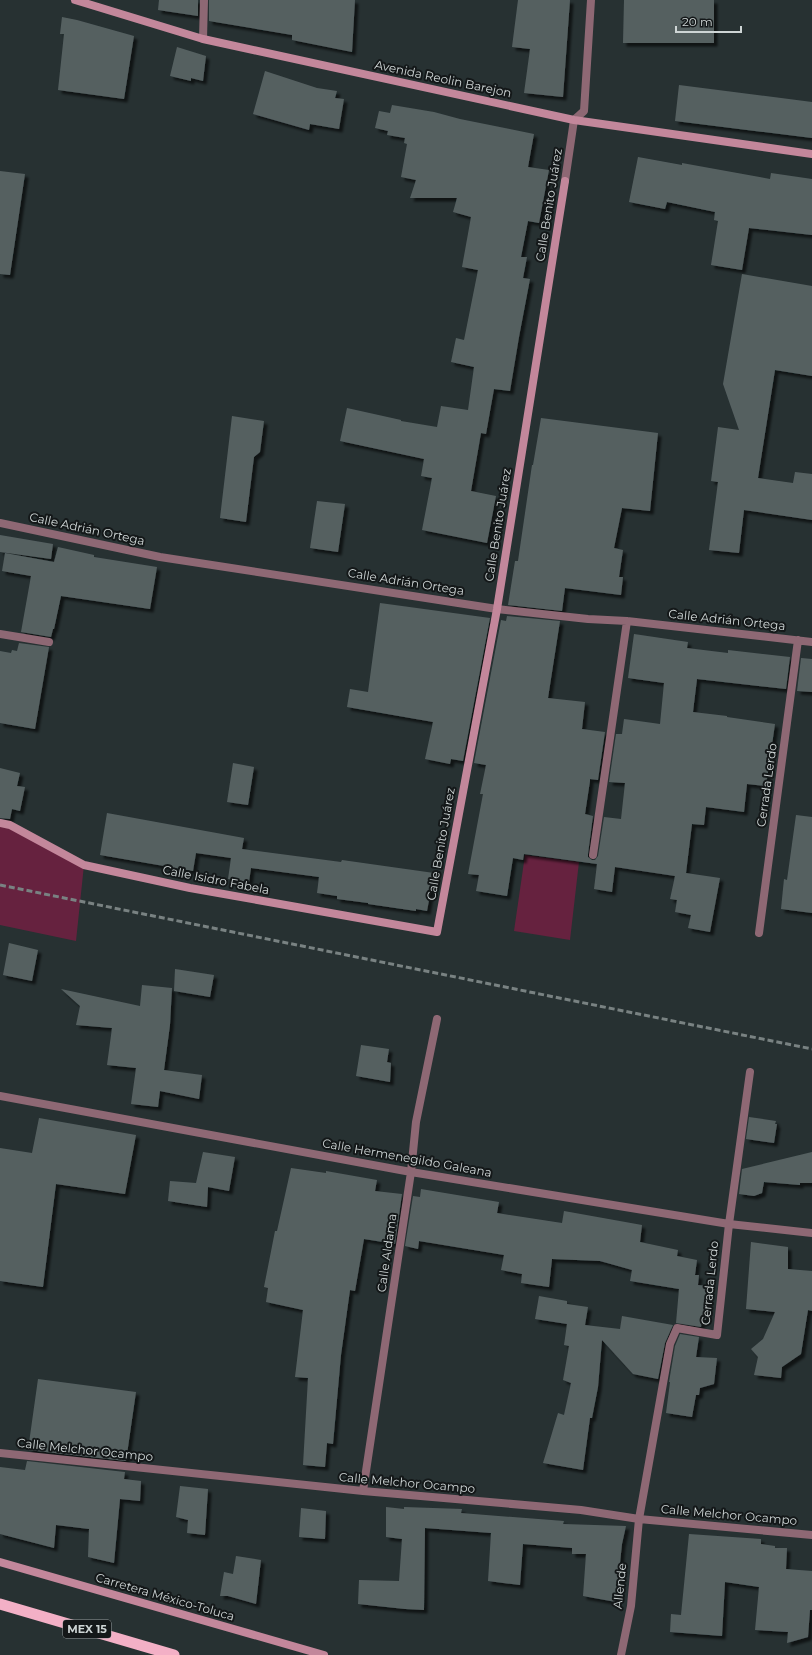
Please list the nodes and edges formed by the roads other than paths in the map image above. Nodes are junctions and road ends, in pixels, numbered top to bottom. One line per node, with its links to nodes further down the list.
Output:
1 (75, 0): 4 (main road, Avenida Reolin Barejon)
2 (204, 0): 4 (street)
3 (592, 0): 5 (street)
4 (203, 39): 5 (main road, Avenida Reolin Barejon)
5 (574, 120): 6 (main road, Avenida Reolin Barejon); 7 (street, Calle Benito Juárez)
6 (812, 154)
7 (565, 181): 9 (main road, Calle Benito Juárez)
8 (0, 523): 9 (street, Calle Adrián Ortega)
9 (497, 608): 10 (street, Calle Adrián Ortega); 17 (main road, Calle Benito Juárez)
10 (627, 621): 12 (street, Calle Adrián Ortega); 16 (street)
11 (0, 634): 13 (street)
12 (798, 640): 14 (street, Calle Adrián Ortega); 18 (street, Cerrada Lerdo)
13 (49, 642)
14 (812, 642)
15 (0, 823): 17 (main road, Calle Isidro Fabela)
16 (592, 855)
17 (437, 932)
18 (759, 933)
19 (437, 1019): 22 (street, Calle Aldama)
20 (750, 1072): 23 (street, Cerrada Lerdo)
21 (0, 1096): 22 (street, Calle Hermenegildo Galeana)
22 (411, 1172): 23 (street, Calle Hermenegildo Galeana); 26 (street, Calle Aldama)
23 (729, 1224): 24 (street, Calle Hermenegildo Galeana); 27 (street, Cerrada Lerdo)
24 (812, 1233)
25 (0, 1454): 26 (street, Calle Melchor Ocampo)
26 (363, 1491): 27 (street, Calle Melchor Ocampo)
27 (639, 1519): 28 (street, Calle Melchor Ocampo); 33 (street, Allende)
28 (812, 1535)
29 (0, 1562): 32 (main road, Carretera México-Toluca)
30 (0, 1604): 31 (highway, MEX 15)
31 (174, 1655)
32 (324, 1655)
33 (621, 1655)

